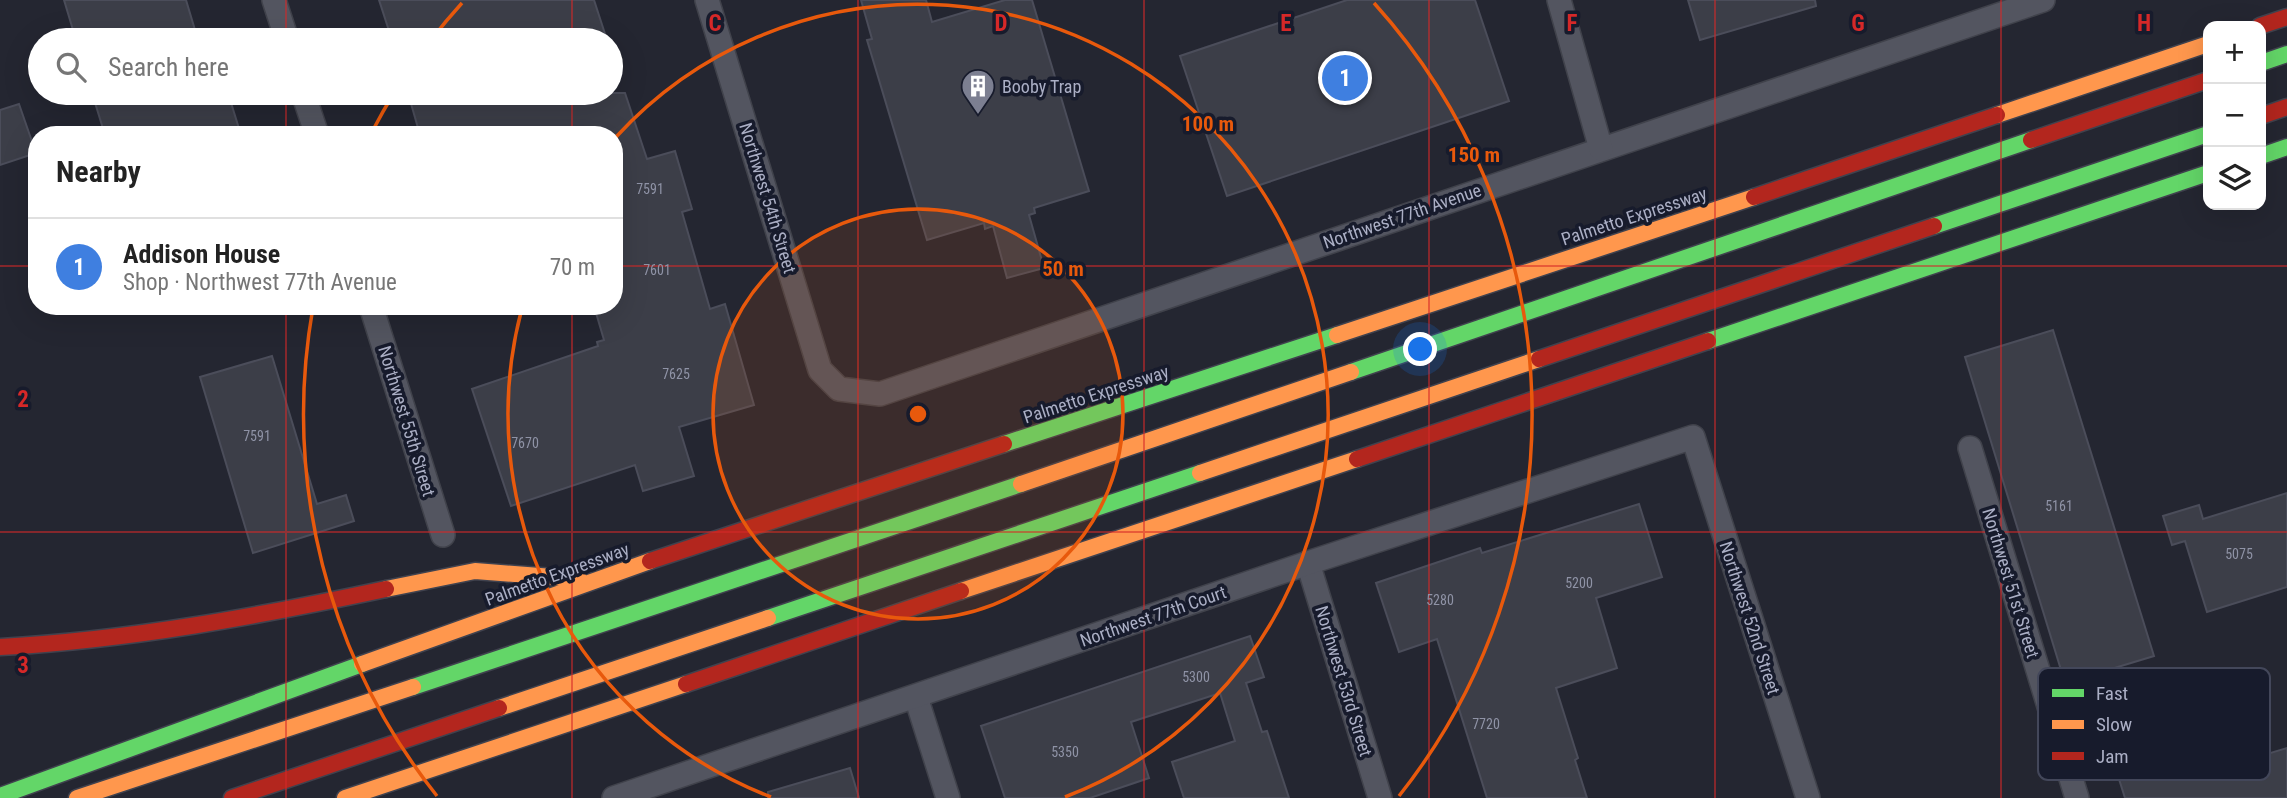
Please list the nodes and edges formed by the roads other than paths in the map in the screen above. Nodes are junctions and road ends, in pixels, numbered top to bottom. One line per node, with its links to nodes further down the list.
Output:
1 (274, 0): 7 (street)
2 (708, 0): 22 (street, Northwest 54th Street)
3 (1559, 0): 18 (street)
4 (2043, 0): 18 (street, Northwest 77th Avenue)
5 (2287, 17): 6 (highway)
6 (2266, 24)
7 (283, 28)
8 (2203, 46): 27 (highway, Palmetto Expressway)
9 (2287, 54): 10 (highway)
10 (2266, 61)
11 (2203, 82): 33 (highway)
12 (307, 105): 15 (street)
13 (2287, 107): 14 (highway)
14 (2266, 114)
15 (314, 126)
16 (2203, 136): 34 (highway)
17 (2287, 147): 19 (highway)
18 (1601, 149): 22 (street, Northwest 77th Avenue)
19 (2266, 154)
20 (2203, 175): 35 (highway)
21 (374, 315): 25 (street, Northwest 55th Street)
22 (839, 389)
23 (1693, 437): 26 (street, Northwest 77th Court); 39 (street, Northwest 52nd Street)
24 (1970, 448): 29 (street, Northwest 51st Street)
25 (443, 535)
26 (1308, 563): 30 (street, Northwest 77th Court); 38 (street, Northwest 53rd Street)
27 (592, 580): 28 (highway); 32 (highway, Palmetto Expressway)
28 (0, 647)
29 (2038, 670)
30 (916, 697): 36 (street, Northwest 77th Court); 37 (street)
31 (2071, 780): 40 (street, Northwest 51st Street)
32 (0, 796)
33 (78, 798)
34 (232, 798)
35 (345, 798)
36 (614, 798)
37 (948, 798)
38 (1380, 798)
39 (1808, 798)
40 (2077, 798)

